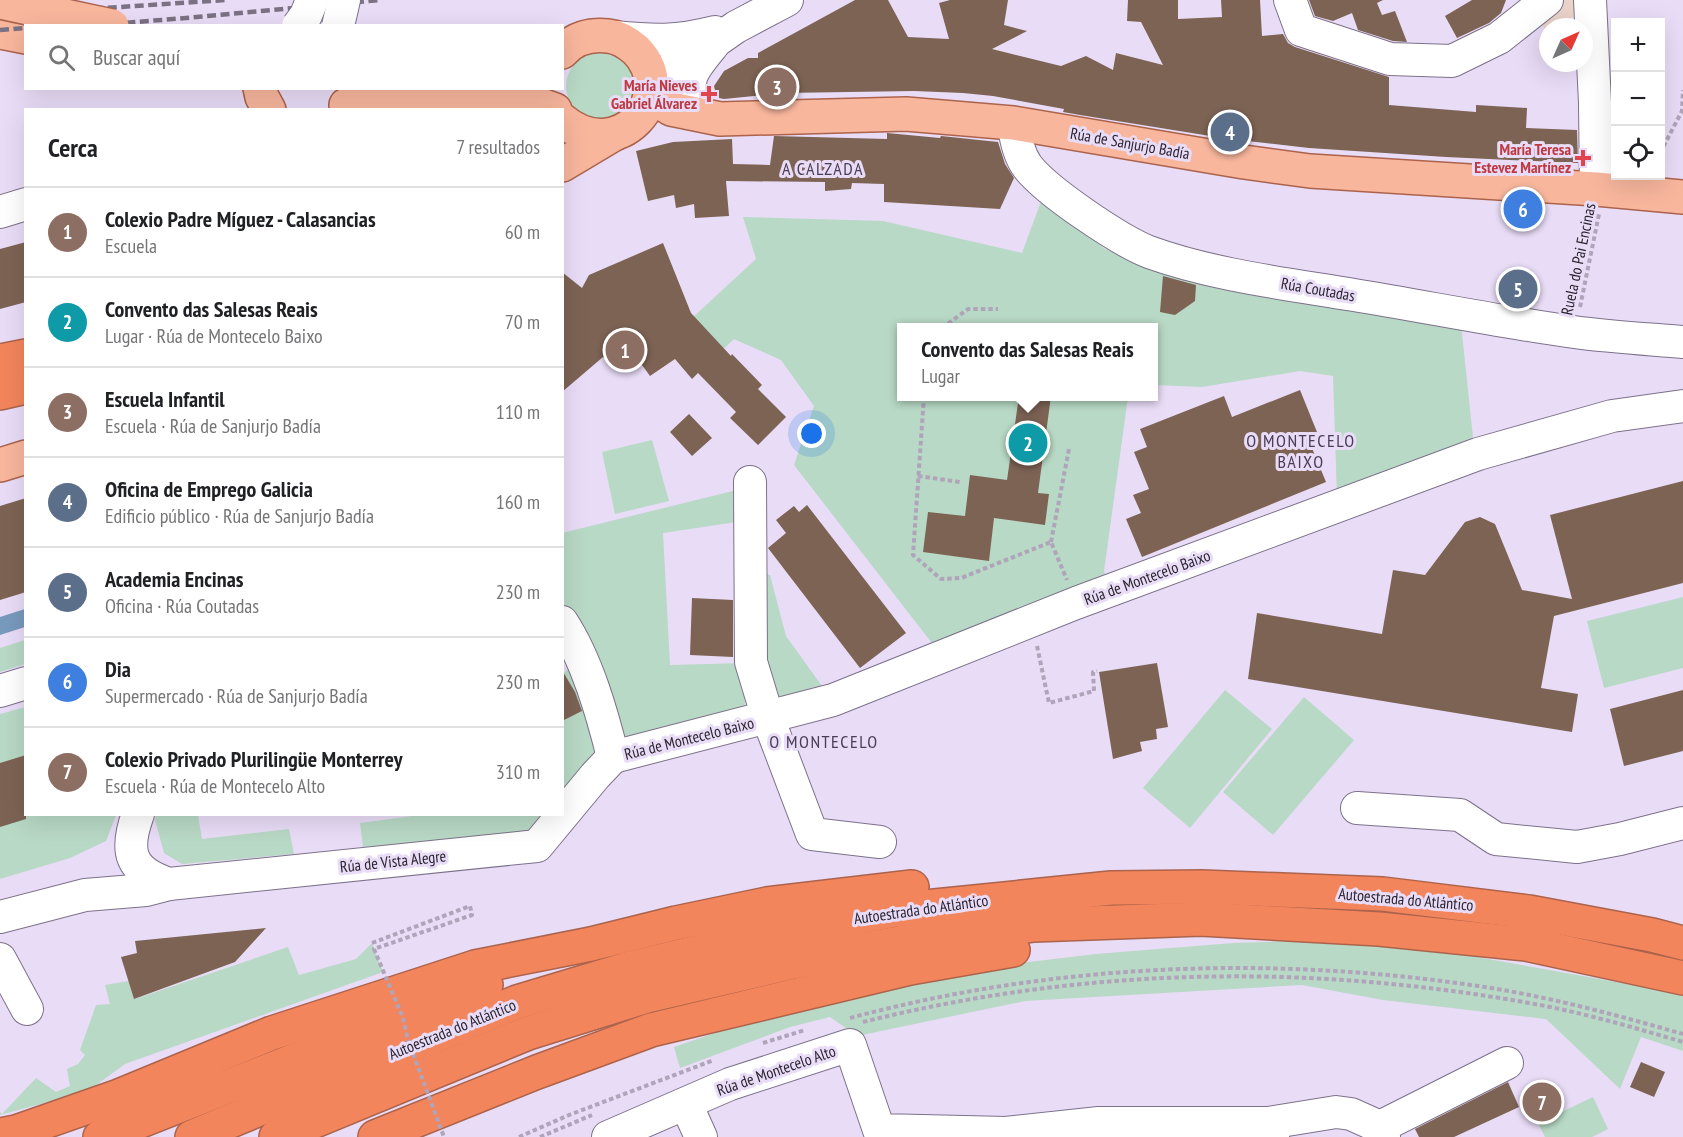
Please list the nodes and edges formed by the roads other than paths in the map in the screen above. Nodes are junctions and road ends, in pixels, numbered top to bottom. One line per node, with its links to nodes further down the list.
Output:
1 (312, 0): 9 (street, bridge)
2 (344, 0): 10 (street, bridge)
3 (787, 0): 12 (street)
4 (1290, 0): 5 (street)
5 (1547, 0)
6 (1590, 0): 27 (street)
7 (0, 2): 8 (main road, bridge)
8 (103, 24)
9 (299, 24)
10 (338, 24)
11 (0, 32): 13 (main road)
12 (726, 34): 14 (street); 17 (street); 22 (street)
13 (24, 37)
14 (655, 48): 15 (main road); 17 (main road)
15 (564, 51)
16 (550, 90): 21 (main road)
17 (650, 91): 22 (main road, Rúa de Sanjurjo Badía); 25 (main road)
18 (347, 101): 19 (main road)
19 (490, 104): 20 (main road)
20 (550, 108)
21 (555, 108)
22 (711, 117): 24 (main road, Rúa de Sanjurjo Badía); 25 (main road, Rúa de Sanjurjo Badía)
23 (564, 122): 25 (main road, Rúa de Sanjurjo Badía)
24 (1013, 123): 27 (main road, Rúa de Sanjurjo Badía); 31 (street, Rúa Coutadas)
25 (617, 133): 26 (main road)
26 (564, 164)
27 (1600, 190): 28 (main road, Rúa de Sanjurjo Badía)
28 (1683, 197)
29 (24, 205): 30 (street)
30 (0, 212)
31 (1683, 342)
32 (24, 356): 33 (highway)
33 (0, 361)
34 (24, 387): 35 (highway)
35 (0, 393)
36 (1683, 406): 43 (street, Rúa de Montecelo Baixo)
37 (24, 459): 38 (main road)
38 (0, 465)
39 (750, 482): 43 (street)
40 (564, 625): 44 (street)
41 (24, 684): 42 (street)
42 (0, 691)
43 (768, 718): 44 (street, Rúa de Montecelo Baixo); 50 (street)
44 (613, 757): 46 (street, Rúa de Vista Alegre)
45 (1357, 808): 49 (street)
46 (564, 813)
47 (137, 816): 51 (street)
48 (562, 816): 52 (street, Rúa de Vista Alegre)
49 (1683, 823)
50 (880, 842)
51 (134, 859): 52 (street); 54 (street)
52 (169, 884): 54 (street, Rúa de Vista Alegre)
53 (1111, 888): 57 (highway, Autoestrada do Atlántico); 58 (highway); 72 (highway, Autoestrada do Atlántico)
54 (98, 894): 55 (street, Rúa de Vista Alegre)
55 (0, 917)
56 (1090, 923): 60 (highway, Autoestrada do Atlántico); 67 (highway); 73 (highway, Autoestrada do Atlántico)
57 (1683, 943)
58 (591, 944): 69 (highway); 71 (highway)
59 (0, 959): 61 (street)
60 (1683, 978)
61 (27, 1009)
62 (1508, 1063): 66 (street, Rúa de Montecelo Alto)
63 (686, 1104): 64 (street); 68 (street, Rúa de Montecelo Alto); 74 (street)
64 (601, 1126)
65 (1270, 1130): 66 (street, Rúa de Montecelo Alto); 70 (street, Rúa de Montecelo Alto)
66 (1382, 1132)
67 (386, 1134)
68 (879, 1134): 70 (street, Rúa de Montecelo Alto)
69 (0, 1135)
70 (1006, 1135)
71 (100, 1137)
72 (192, 1137)
73 (276, 1137)
74 (701, 1137)

